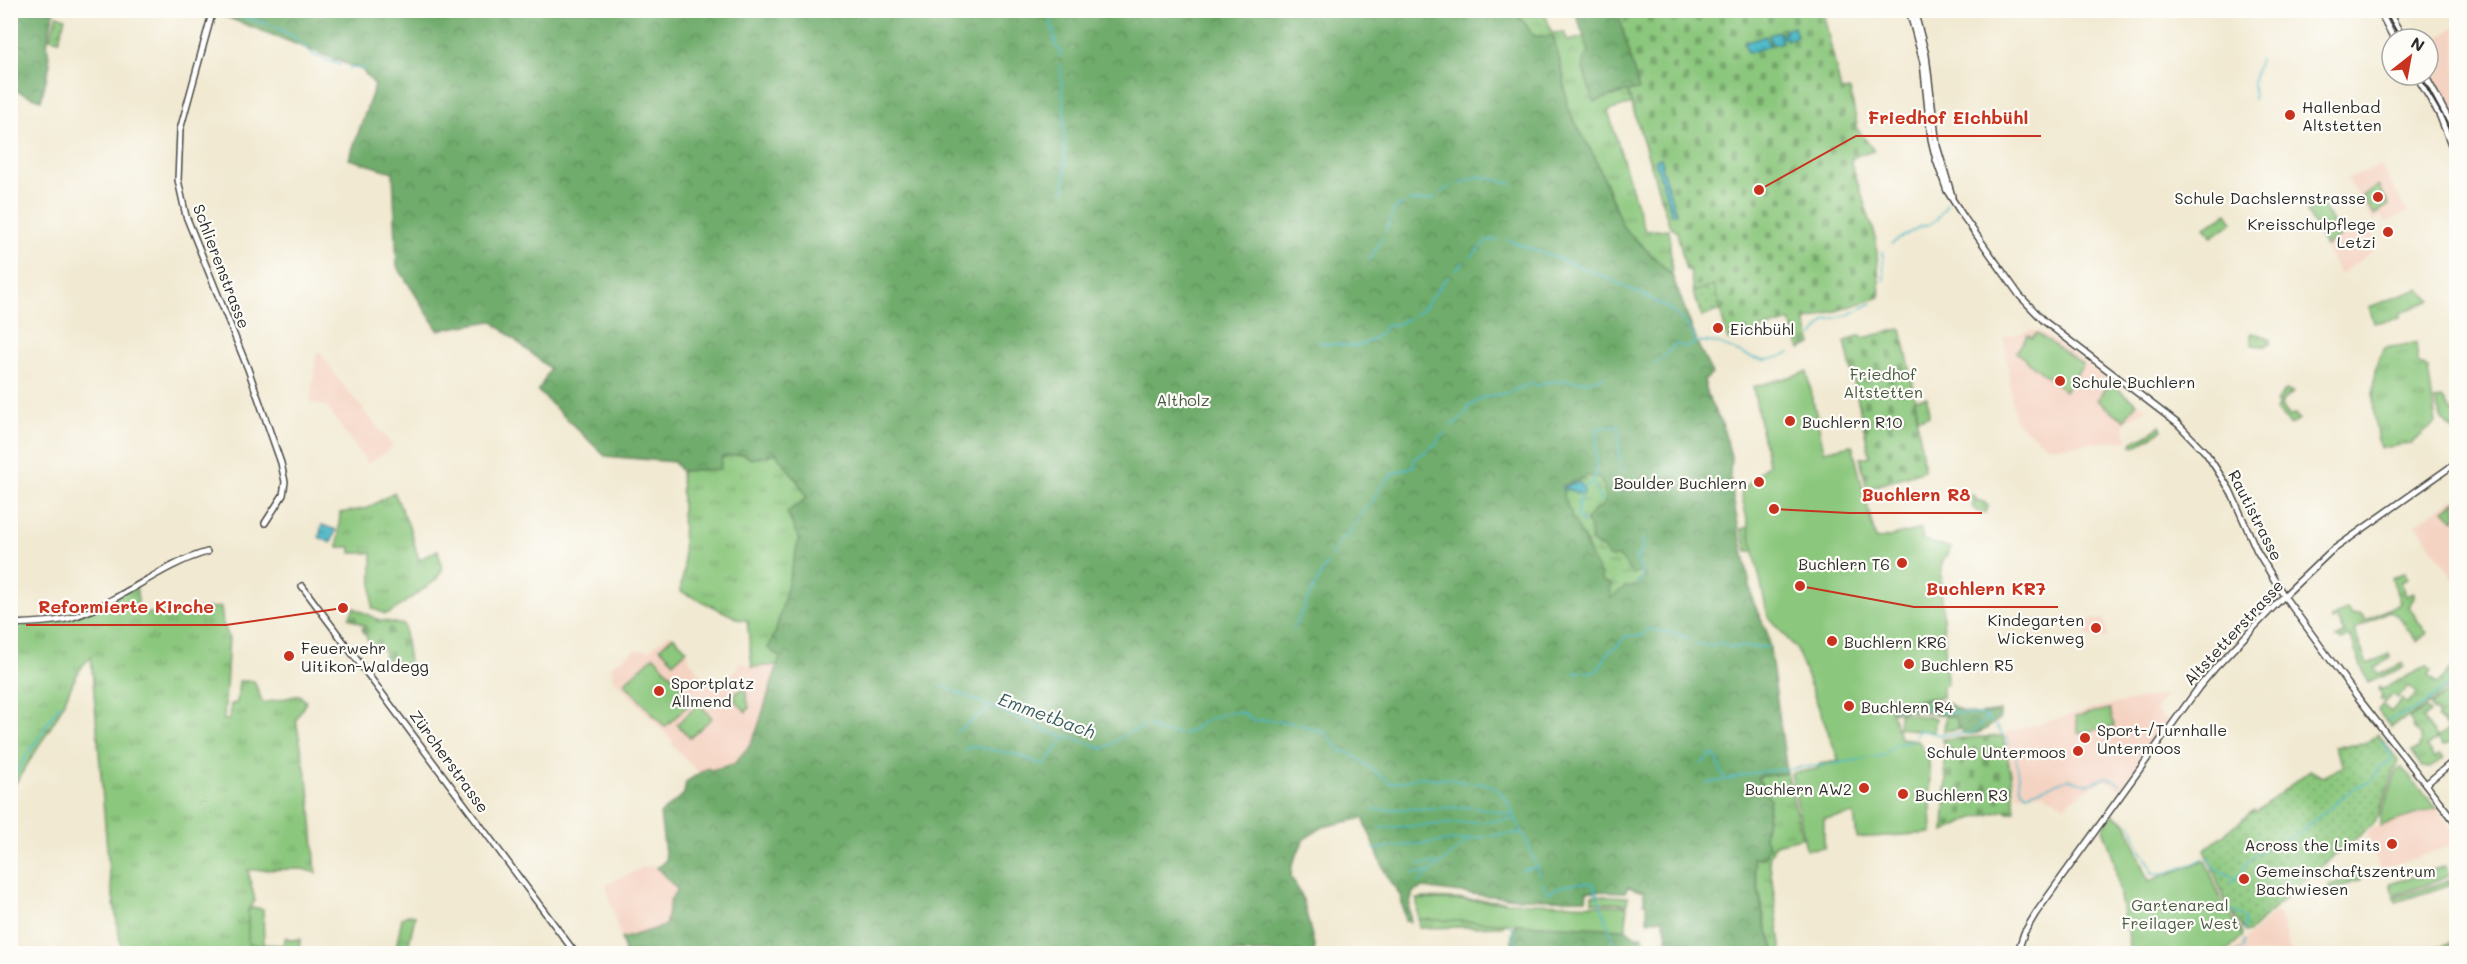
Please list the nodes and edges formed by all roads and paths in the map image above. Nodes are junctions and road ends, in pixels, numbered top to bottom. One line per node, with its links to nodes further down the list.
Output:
1 (213, 10): 14 (street, Schlierenstrasse)
2 (1909, 10): 12 (street, Rautistrasse)
3 (1914, 10): 12 (street, Rautistrasse)
4 (2379, 10): 6 (street)
5 (2388, 10): 7 (street)
6 (2388, 27)
7 (2397, 27)
8 (2423, 87): 11 (street)
9 (2432, 87): 10 (street)
10 (2457, 133)
11 (2457, 158)
12 (1953, 197): 17 (street, Rautistrasse)
13 (2457, 463): 17 (street, Altstetterstrasse)
14 (265, 523)
15 (207, 552): 18 (street)
16 (302, 586): 22 (street, Zürcherstrasse)
17 (2284, 596): 20 (street, Rautistrasse); 23 (street, Altstetterstrasse)
18 (10, 624)
19 (2457, 759): 20 (street)
20 (2426, 784): 21 (street, Rautistrasse)
21 (2457, 823)
22 (576, 954)
23 (2017, 954)

